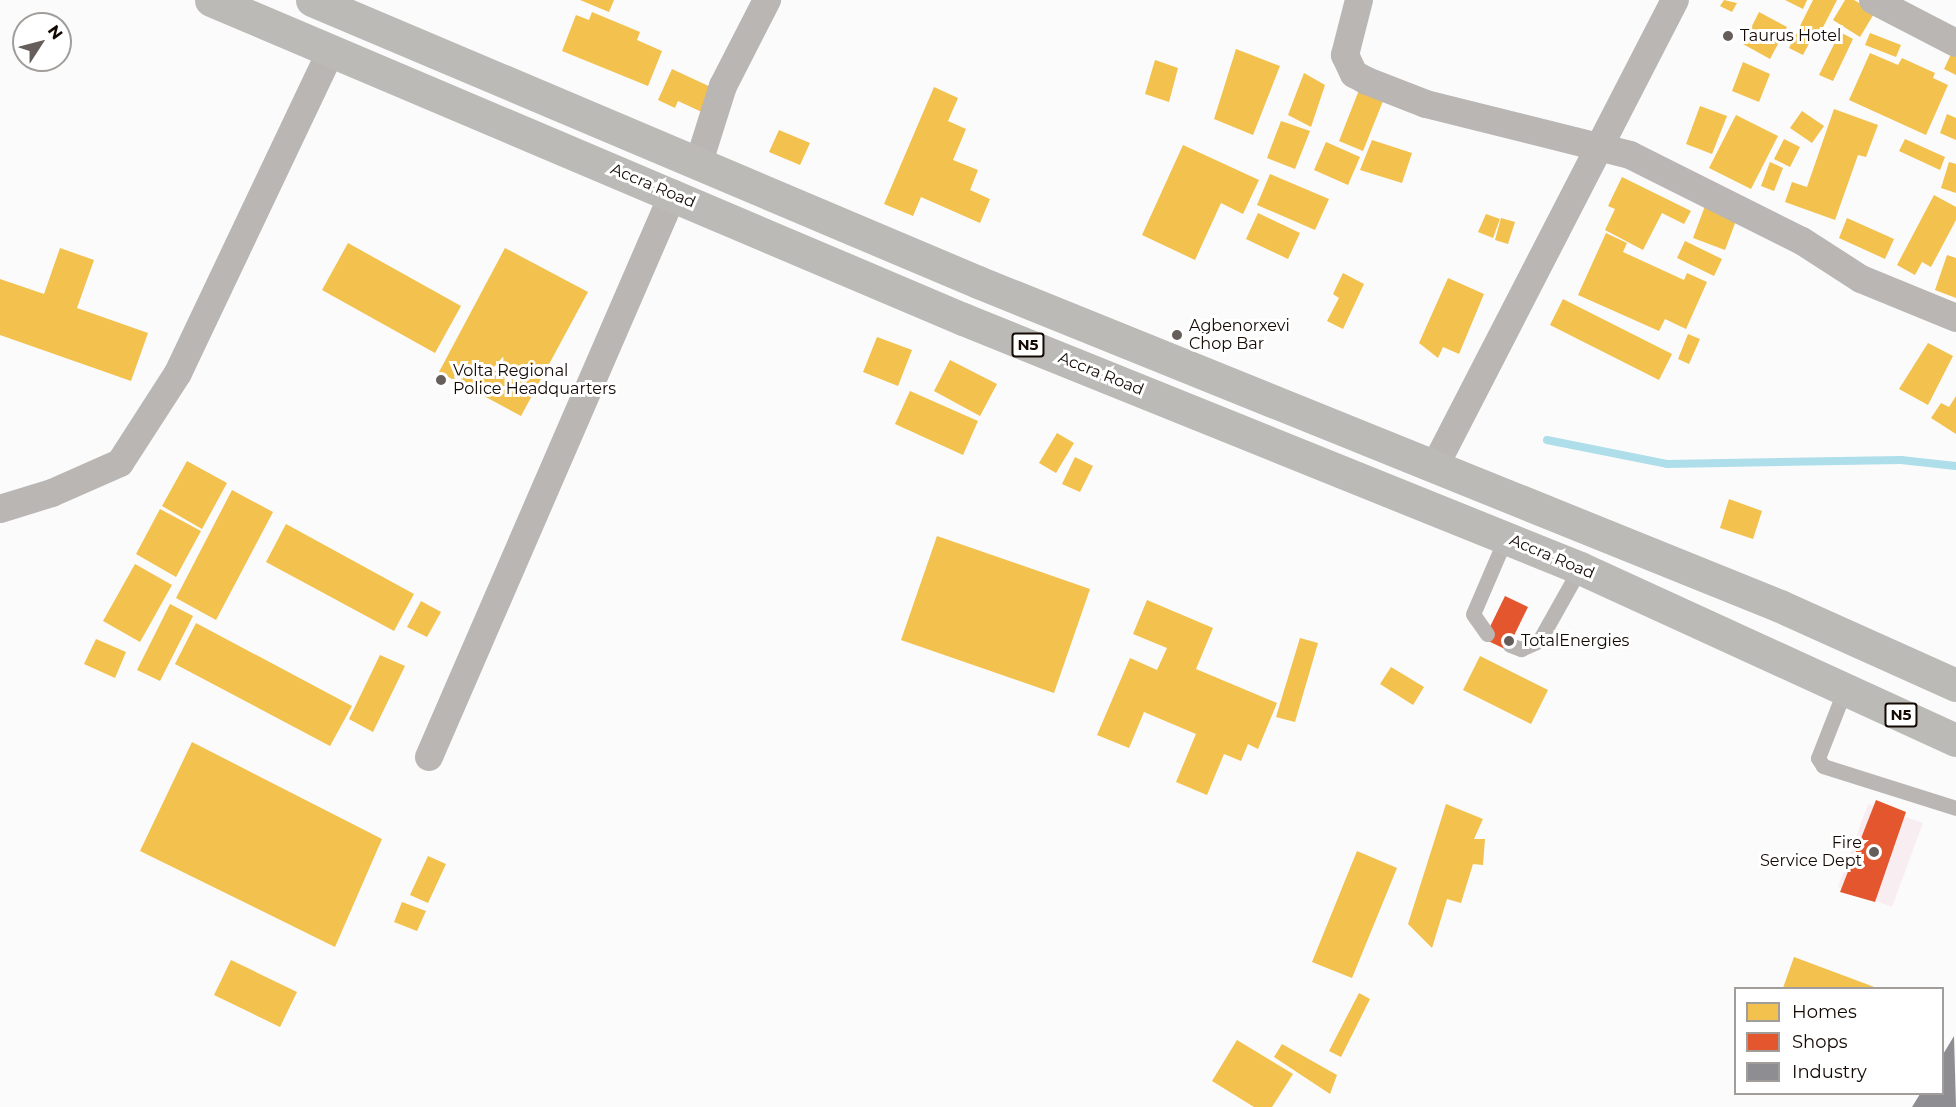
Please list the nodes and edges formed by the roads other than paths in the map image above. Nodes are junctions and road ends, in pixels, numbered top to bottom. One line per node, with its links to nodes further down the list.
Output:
1 (211, 0): 8 (main road, Accra Road / N5)
2 (312, 0): 10 (main road, N5)
3 (767, 0): 10 (street)
4 (1359, 0): 9 (street)
5 (1675, 0): 9 (street)
6 (1873, 0): 7 (street)
7 (1956, 43)
8 (330, 51): 11 (main road, Accra Road / N5); 14 (street)
9 (1600, 147): 12 (street); 13 (street)
10 (699, 162): 13 (main road, N5)
11 (673, 194): 15 (main road, Accra Road / N5); 22 (street)
12 (1956, 318)
13 (1435, 466): 19 (main road, N5)
14 (0, 509)
15 (1506, 537): 16 (main road, Accra Road / N5); 17 (lane)
16 (1580, 568): 18 (lane); 20 (main road, Accra Road / N5)
17 (1487, 634)
18 (1510, 645)
19 (1956, 685)
20 (1845, 689): 21 (main road, Accra Road / N5); 23 (lane)
21 (1956, 740)
22 (429, 757)
23 (1956, 808)

